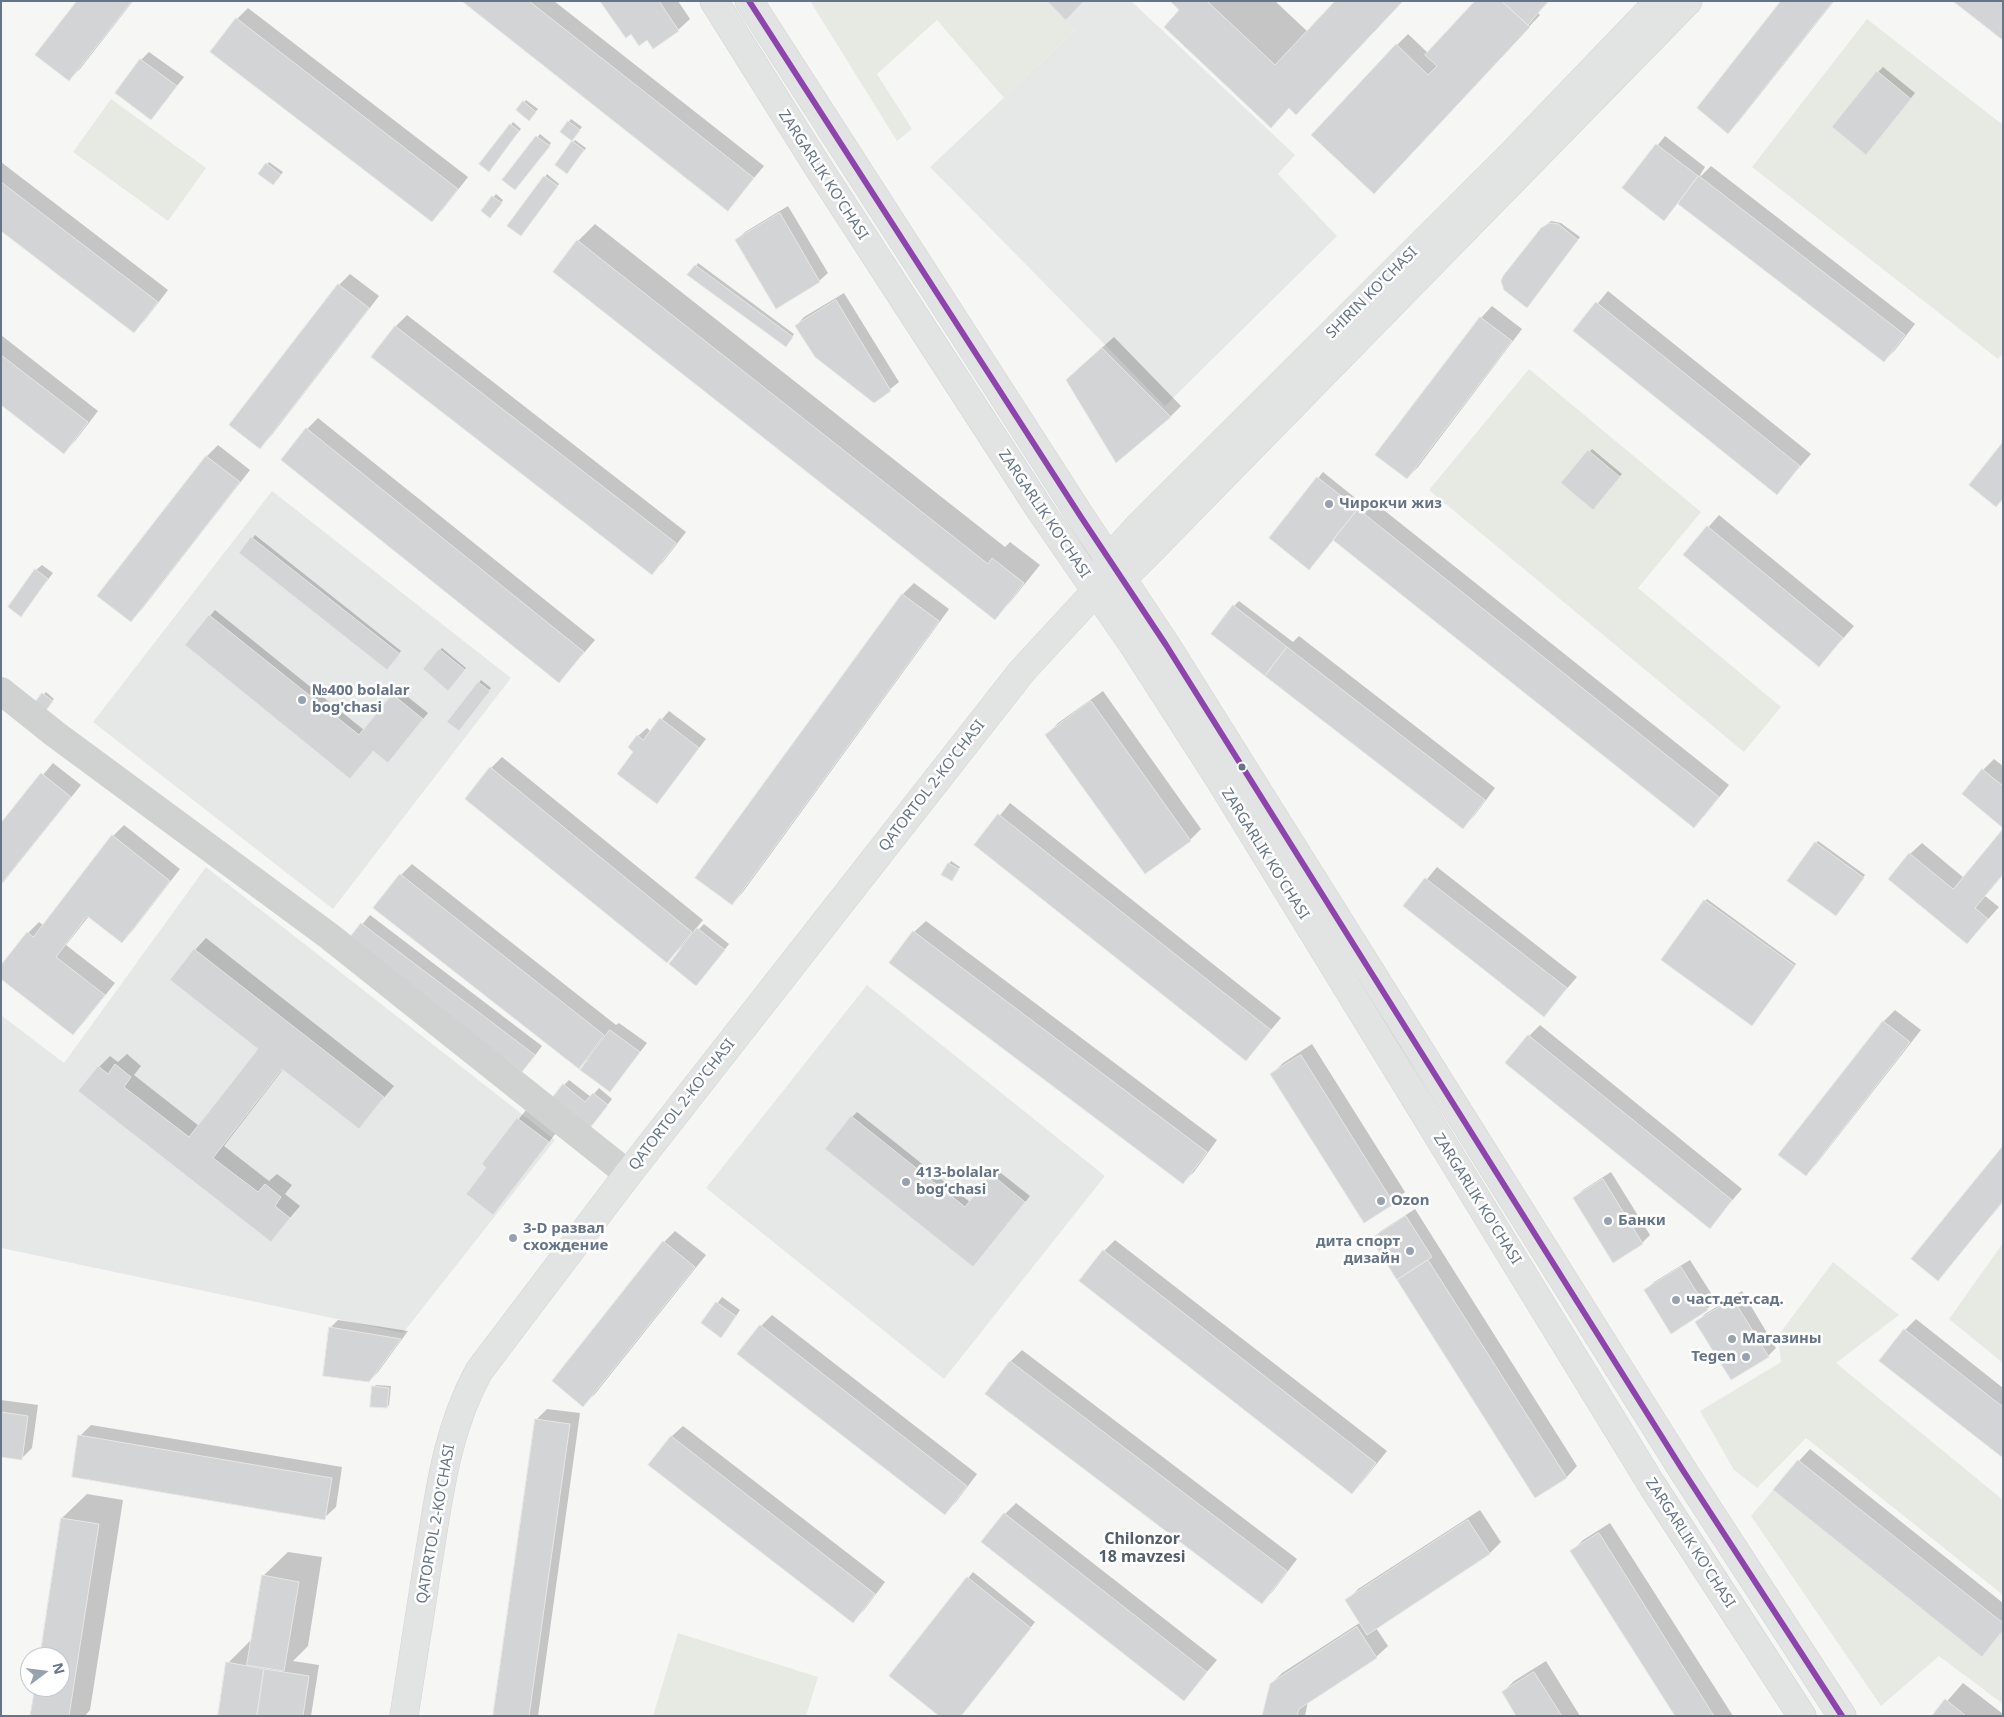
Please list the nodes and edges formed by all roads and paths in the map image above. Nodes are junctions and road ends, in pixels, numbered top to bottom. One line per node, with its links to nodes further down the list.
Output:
1 (714, 1): 6 (main road, ZARGARLIK KO'CHASI)
2 (749, 1): 5 (main road, ZARGARLIK KO'CHASI)
3 (1659, 1): 5 (main road, SHIRIN KO'CHASI)
4 (1688, 1): 5 (main road, SHIRIN KO'CHASI)
5 (1115, 569): 6 (main road, SHIRIN KO'CHASI); 11 (main road, ZARGARLIK KO'CHASI)
6 (1096, 590): 8 (main road, QATORTOL 2-KO'CHASI); 10 (main road, ZARGARLIK KO'CHASI)
7 (1, 691): 8 (street)
8 (628, 1174): 9 (main road, QATORTOL 2-KO'CHASI)
9 (404, 1716)
10 (1802, 1716)
11 (1842, 1716)

